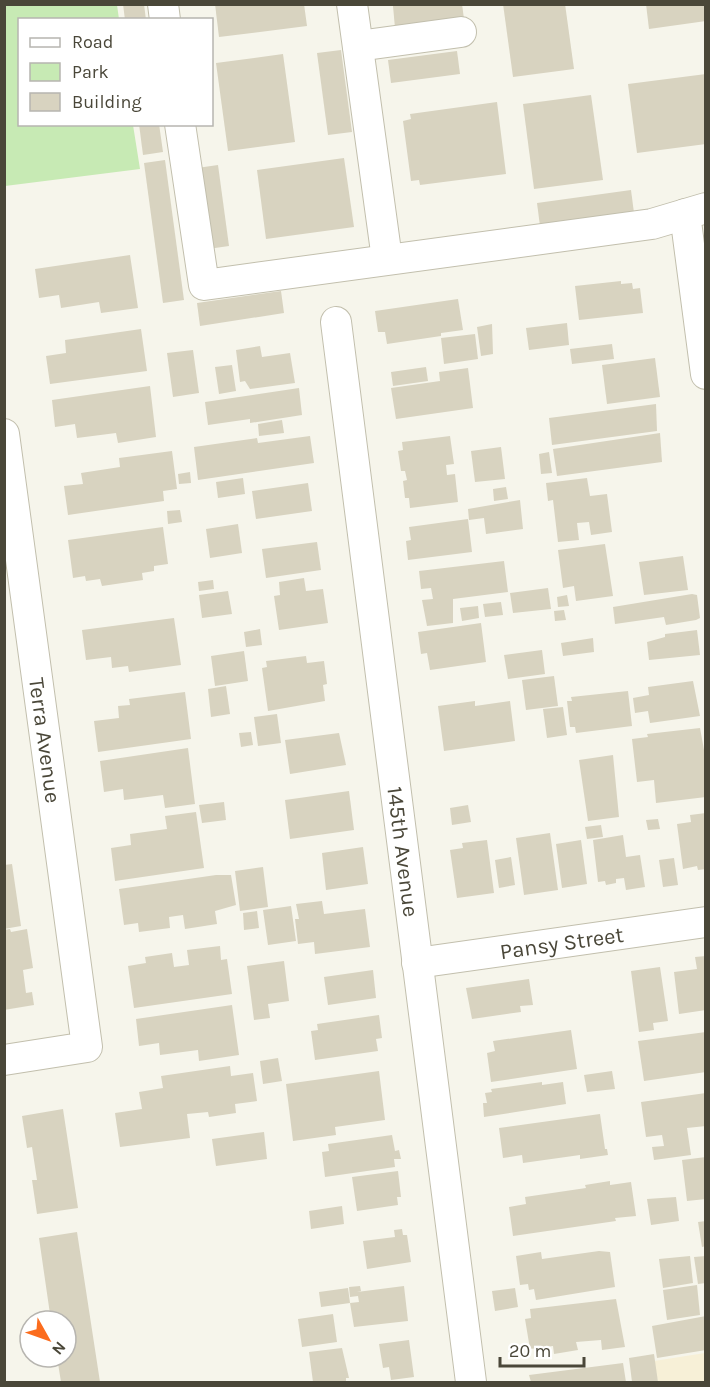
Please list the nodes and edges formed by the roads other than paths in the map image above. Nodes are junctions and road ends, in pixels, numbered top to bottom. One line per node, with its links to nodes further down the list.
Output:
1 (352, 4): 3 (street)
2 (461, 32): 3 (street)
3 (358, 46): 6 (street)
4 (180, 126): 6 (street)
5 (695, 211): 6 (street); 8 (street)
6 (387, 259)
7 (336, 322): 11 (street, 145th Avenue)
8 (705, 374)
9 (4, 434): 12 (street, Terra Avenue)
10 (705, 922): 11 (street, Pansy Street)
11 (417, 963): 13 (street, 145th Avenue)
12 (4, 1060)
13 (471, 1383)

